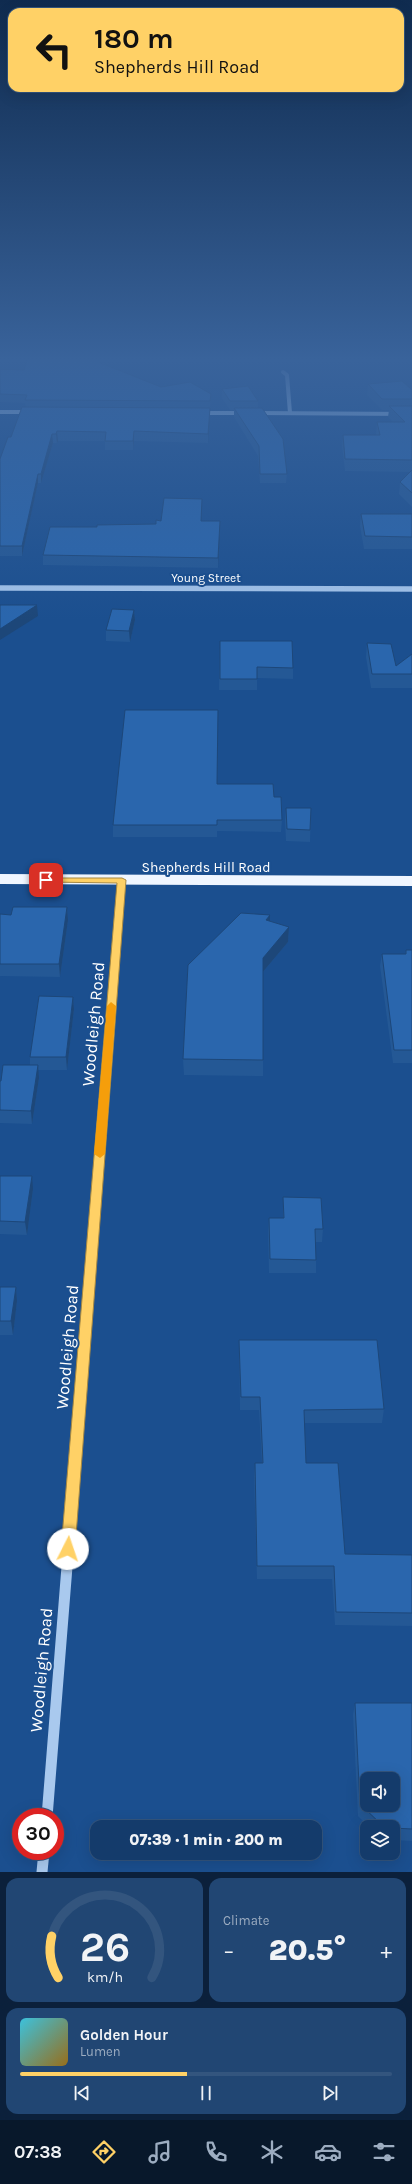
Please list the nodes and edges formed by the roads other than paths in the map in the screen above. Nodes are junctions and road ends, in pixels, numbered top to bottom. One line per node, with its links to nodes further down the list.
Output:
1 (0, 588): 2 (street, Young Street)
2 (412, 589)
3 (0, 879): 4 (main road, Shepherds Hill Road)
4 (122, 880): 5 (main road, Shepherds Hill Road); 6 (street, Woodleigh Road)
5 (412, 882)
6 (48, 1808)
7 (43, 1860): 8 (street)
8 (42, 1872)

